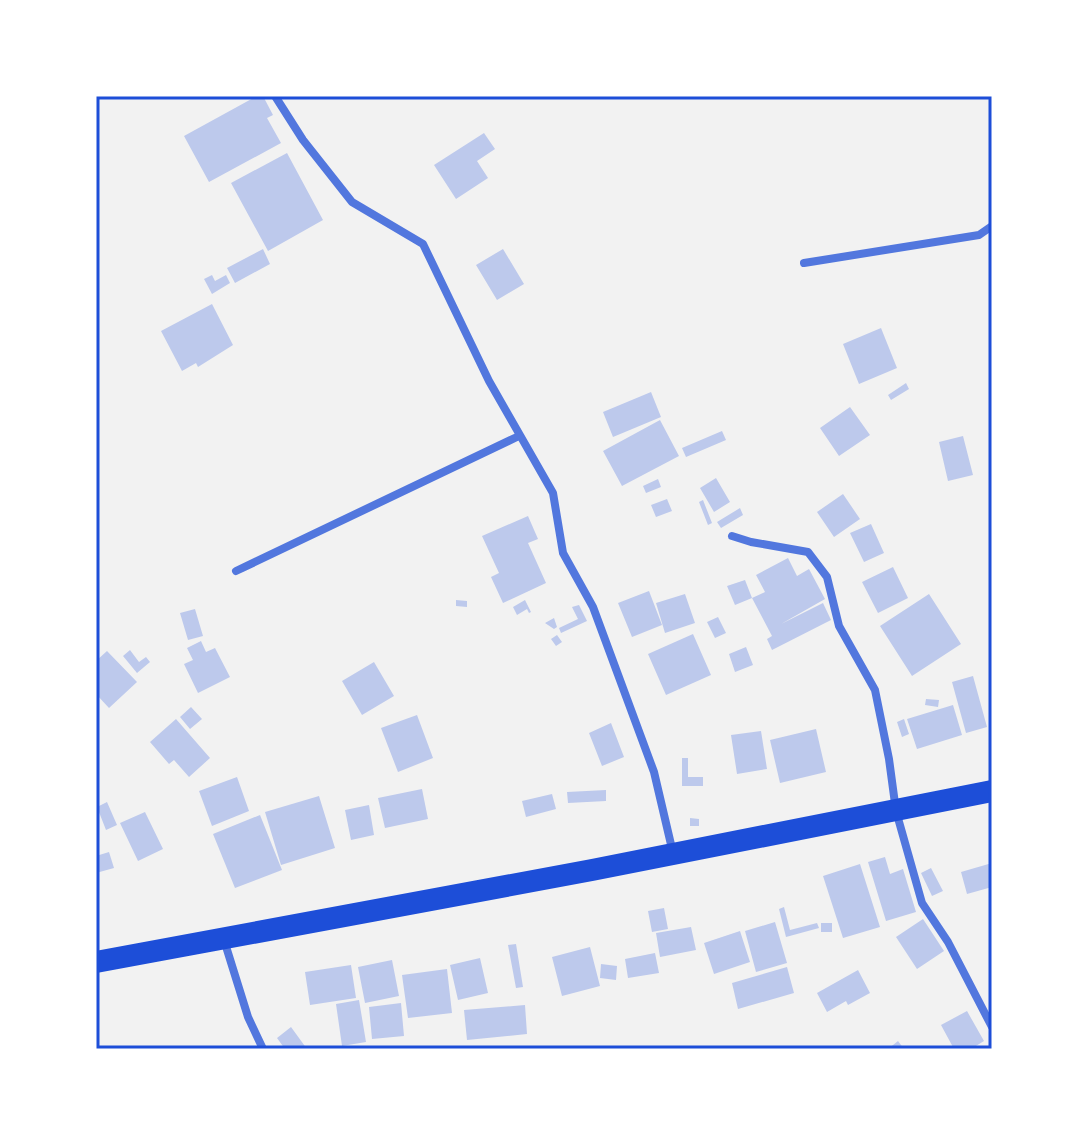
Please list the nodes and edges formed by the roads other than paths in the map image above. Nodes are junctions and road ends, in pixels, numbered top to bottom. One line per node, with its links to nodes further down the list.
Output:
1 (275, 96): 4 (street)
2 (992, 226): 3 (street)
3 (804, 263)
4 (519, 436): 6 (street); 9 (street)
5 (732, 536): 8 (street)
6 (236, 571)
7 (992, 791): 8 (highway)
8 (896, 811): 9 (highway); 12 (street)
9 (673, 854): 10 (highway)
10 (223, 940): 11 (highway); 13 (street)
11 (96, 962)
12 (992, 1027)
13 (263, 1049)

